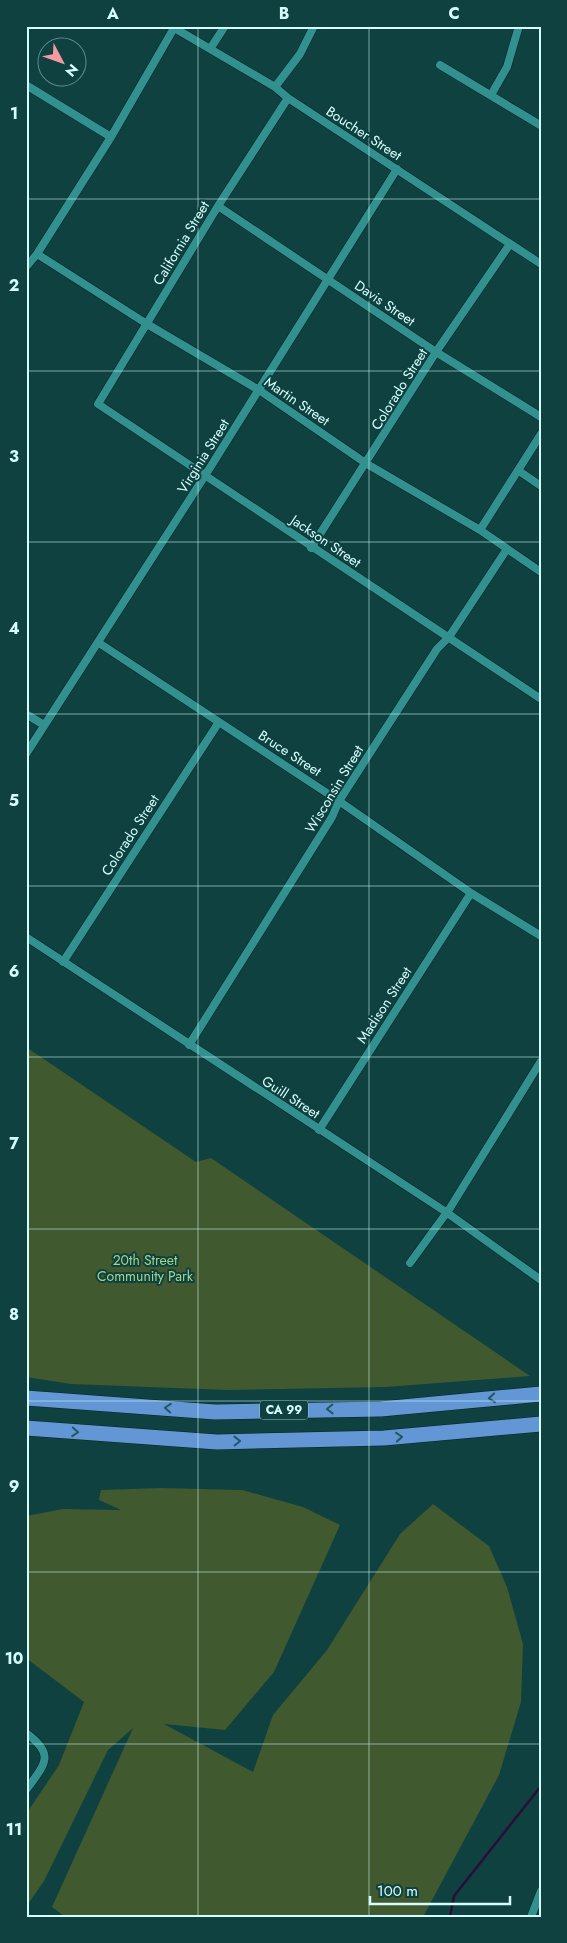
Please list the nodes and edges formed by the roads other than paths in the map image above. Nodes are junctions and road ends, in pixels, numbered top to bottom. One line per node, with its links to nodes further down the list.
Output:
1 (225, 26): 5 (street)
2 (314, 26): 8 (street)
3 (519, 26): 9 (street)
4 (172, 27): 5 (street, Boucher Street); 12 (street)
5 (210, 49): 8 (street, Boucher Street)
6 (440, 64): 9 (street)
7 (26, 85): 12 (street)
8 (275, 87): 10 (street, Boucher Street)
9 (491, 96): 11 (street)
10 (288, 98): 13 (street, Boucher Street); 14 (street, California Street)
11 (540, 125)
12 (111, 137): 16 (street)
13 (397, 170): 15 (street, Boucher Street); 19 (street, Virginia Street)
14 (218, 206): 19 (street, Davis Street); 20 (street, California Street)
15 (510, 244): 17 (street, Boucher Street); 21 (street, Colorado Street)
16 (37, 254): 18 (street); 20 (street, Martin Street)
17 (541, 264)
18 (26, 267)
19 (329, 280): 21 (street, Davis Street); 22 (street, Virginia Street)
20 (147, 324): 22 (street, Martin Street); 23 (street, California Street)
21 (436, 352): 24 (street, Davis Street); 26 (street, Colorado Street)
22 (259, 390): 26 (street, Martin Street); 28 (street, Virginia Street)
23 (98, 404): 28 (street, Jackson Street)
24 (541, 417)
25 (541, 434): 27 (street)
26 (367, 464): 30 (street, Martin Street); 31 (street, Colorado Street)
27 (518, 471): 29 (street); 30 (street)
28 (206, 474): 31 (street, Jackson Street); 35 (street, Virginia Street)
29 (541, 486)
30 (480, 530): 32 (street, Martin Street)
31 (311, 548): 34 (street, Jackson Street)
32 (506, 549): 33 (street, Martin Street); 34 (street, Wisconsin Street)
33 (541, 572)
34 (449, 637): 36 (street, Jackson Street); 41 (street, Wisconsin Street)
35 (99, 643): 38 (street, Bruce Street); 39 (street, Virginia Street)
36 (541, 699)
37 (26, 714): 39 (street)
38 (219, 722): 41 (street, Bruce Street); 45 (street, Colorado Street)
39 (44, 725): 40 (street, Virginia Street)
40 (26, 754)
41 (339, 801): 42 (street, Bruce Street); 46 (street, Wisconsin Street)
42 (471, 893): 43 (street, Bruce Street); 48 (street, Madison Street)
43 (541, 936)
44 (26, 937): 45 (street, Guill Street)
45 (63, 962): 46 (street, Guill Street)
46 (189, 1046): 48 (street, Guill Street)
47 (541, 1061): 49 (street)
48 (319, 1130): 49 (street, Guill Street)
49 (446, 1212): 50 (street); 51 (street, Guill Street)
50 (410, 1263)
51 (541, 1280)
52 (541, 1394): 53 (highway, CA 99, one-way to 53)
53 (26, 1398)
54 (541, 1424): 55 (highway, CA 99, one-way to 54)
55 (26, 1428)
56 (26, 1733): 57 (street)
57 (26, 1790)
58 (541, 1891): 59 (street)
59 (531, 1917)

